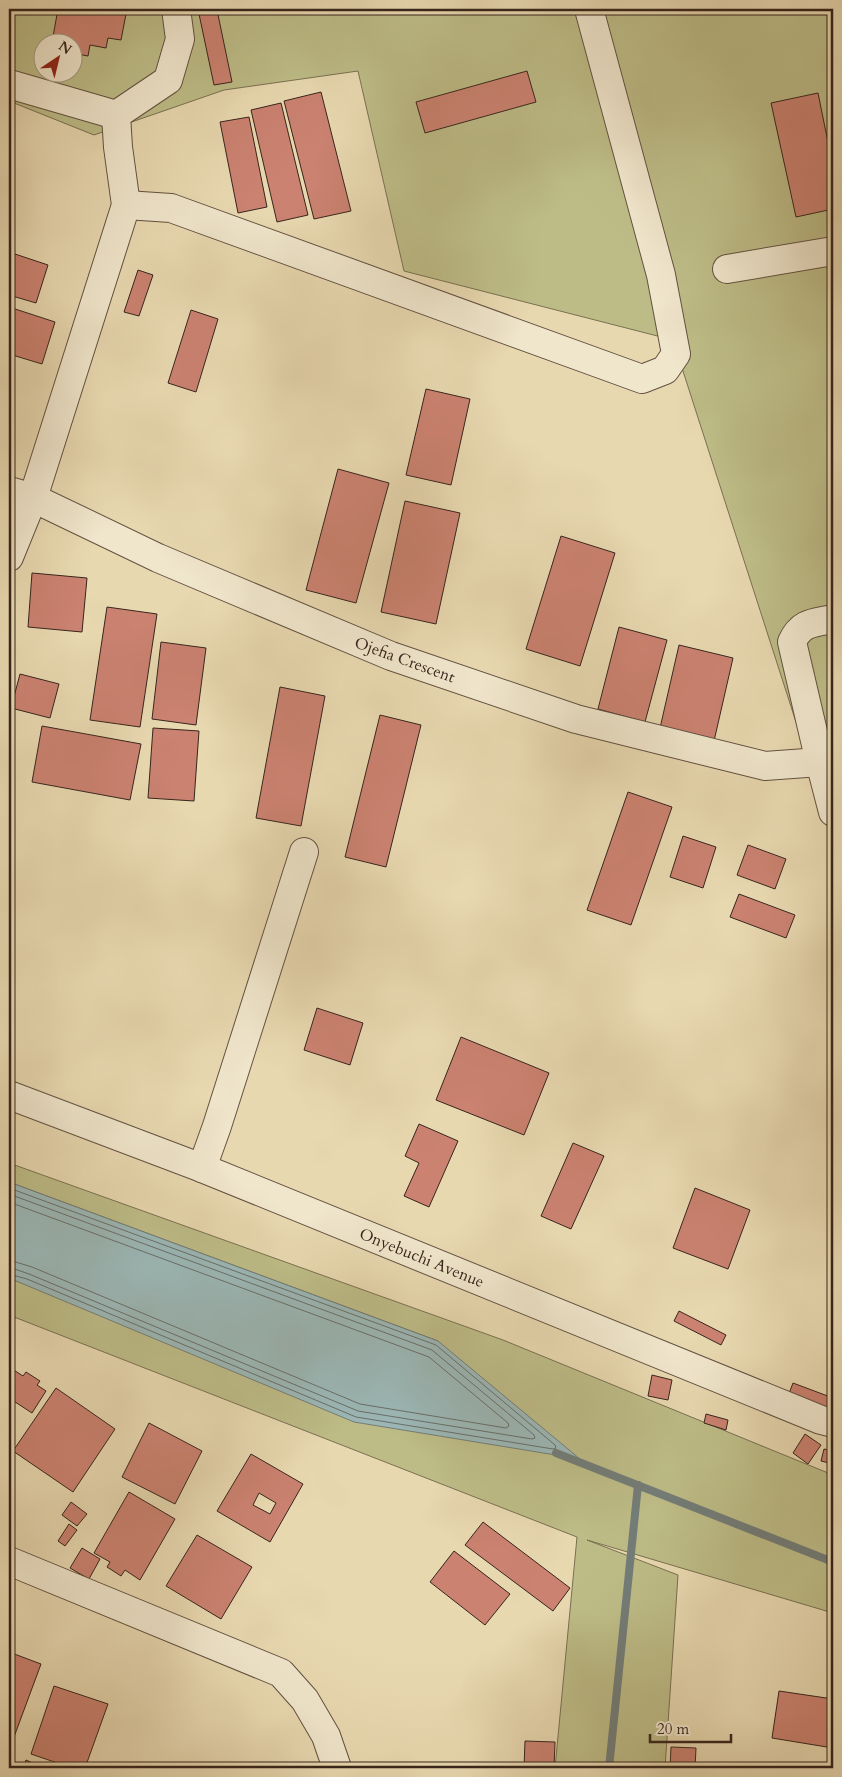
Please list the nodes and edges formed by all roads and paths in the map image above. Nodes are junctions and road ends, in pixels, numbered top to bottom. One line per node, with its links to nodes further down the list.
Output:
1 (176, 9): 4 (street)
2 (589, 9): 5 (street)
3 (9, 84): 4 (street)
4 (116, 115): 5 (street)
5 (126, 205): 8 (street)
6 (833, 251): 7 (street)
7 (727, 269)
8 (21, 494): 9 (street); 11 (street, Ojefia Crescent)
9 (9, 557)
10 (833, 619): 11 (street)
11 (817, 763): 12 (street)
12 (833, 812)
13 (304, 852): 15 (street)
14 (9, 1096): 15 (street, Onyebuchi Avenue)
15 (202, 1168): 16 (street, Onyebuchi Avenue)
16 (833, 1423)
17 (9, 1561): 18 (street)
18 (338, 1768)

